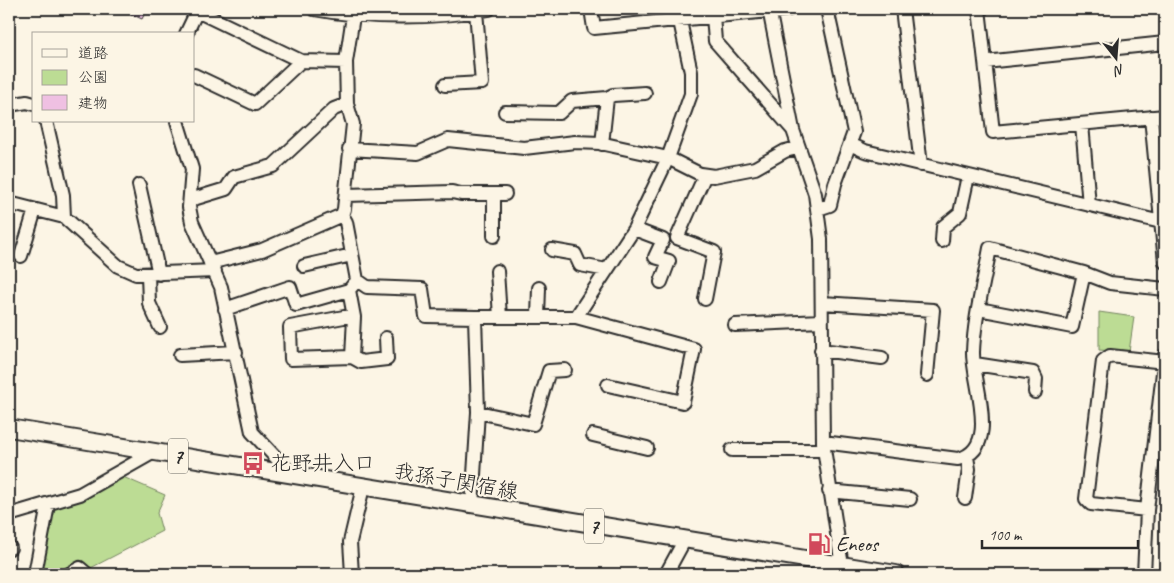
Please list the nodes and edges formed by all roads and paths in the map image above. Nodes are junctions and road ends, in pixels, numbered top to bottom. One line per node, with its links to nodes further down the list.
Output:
1 (314, 9): 11 (street)
2 (489, 9): 10 (street)
3 (591, 9): 13 (street)
4 (790, 9): 9 (street)
5 (826, 9): 34 (street)
6 (902, 9): 38 (street)
7 (979, 9): 18 (street)
8 (197, 10): 14 (street); 16 (street)
9 (769, 10): 12 (street); 32 (street)
10 (476, 11): 11 (street); 20 (street)
11 (353, 16): 17 (street)
12 (713, 16): 13 (street); 32 (street)
13 (680, 21): 37 (street)
14 (187, 32)
15 (1165, 43): 18 (street)
16 (301, 61): 17 (street); 19 (street)
17 (346, 62): 24 (street)
18 (985, 62): 31 (street)
19 (195, 75)
20 (445, 85)
21 (645, 93): 22 (street)
22 (607, 98): 26 (street); 33 (street)
23 (32, 103): 25 (street)
24 (347, 104): 36 (street); 43 (street)
25 (9, 105)
26 (505, 112)
27 (1165, 116): 28 (street)
28 (1151, 118): 31 (street); 50 (street)
29 (46, 122): 49 (street)
30 (177, 122): 43 (street)
31 (1082, 124): 45 (street)
32 (793, 130): 35 (street)
33 (602, 144): 36 (street); 37 (street)
34 (850, 144): 38 (street); 46 (street)
35 (798, 148): 39 (street); 46 (street)
36 (349, 149): 42 (street)
37 (668, 158): 39 (street); 51 (street)
38 (920, 165): 40 (street)
39 (706, 175): 68 (street)
40 (968, 176): 45 (street); 53 (street)
41 (139, 185): 63 (street)
42 (346, 195): 48 (street); 52 (street)
43 (190, 200): 59 (street)
44 (9, 203): 47 (street)
45 (1089, 205): 50 (street)
46 (818, 209): 69 (street)
47 (35, 210): 49 (street); 56 (street)
48 (342, 215): 55 (street); 59 (street)
49 (64, 218): 63 (street)
50 (1163, 222): 57 (street)
51 (634, 229): 60 (street); 64 (street)
52 (494, 236)
53 (942, 241)
54 (552, 250): 60 (street)
55 (352, 255): 58 (street); 65 (street)
56 (21, 256)
57 (1165, 262)
58 (304, 266)
59 (213, 267): 63 (street); 70 (street)
60 (607, 270): 76 (street)
61 (497, 271): 74 (street)
62 (1084, 273): 67 (street); 71 (street); 71 (street)
63 (153, 274): 79 (street)
64 (661, 282)
65 (353, 285): 70 (street); 72 (street); 73 (street)
66 (539, 288): 75 (street)
67 (1165, 289)
68 (705, 299)
69 (822, 303): 77 (street); 89 (street)
70 (225, 309): 82 (street)
71 (979, 309): 87 (street)
72 (354, 317): 84 (street); 84 (street)
73 (475, 317): 74 (street); 92 (street)
74 (500, 317): 75 (street)
75 (538, 317): 76 (street)
76 (576, 317): 90 (street)
77 (822, 321): 78 (street); 81 (street)
78 (735, 325)
79 (160, 327)
80 (386, 338): 84 (street)
81 (821, 350): 85 (street); 95 (street)
82 (236, 352): 83 (street); 100 (street)
83 (180, 355)
84 (352, 358)
85 (882, 358)
86 (1165, 359): 107 (street); 107 (street)
87 (975, 364): 91 (street); 99 (street)
88 (565, 370): 92 (street)
89 (927, 375)
90 (608, 385)
91 (1035, 392)
92 (478, 412): 106 (street)
93 (9, 428): 98 (main road, 我孫子関宿線 / 7)
94 (593, 435): 96 (street)
95 (823, 446): 97 (street); 99 (street); 102 (street)
96 (648, 448)
97 (732, 450)
98 (154, 452): 100 (main road, 我孫子関宿線 / 7); 105 (street)
99 (967, 457): 104 (street)
100 (293, 476): 101 (main road, 我孫子関宿線 / 7)
101 (362, 486): 106 (main road, 我孫子関宿線 / 7); 114 (street)
102 (829, 491): 103 (street); 110 (street)
103 (910, 498)
104 (965, 498)
105 (48, 505): 108 (street); 111 (street)
106 (472, 506): 109 (main road, 我孫子関宿線 / 7)
107 (1147, 510): 117 (street)
108 (9, 515)
109 (684, 541): 110 (main road, 我孫子関宿線 / 7); 115 (street)
110 (841, 570): 116 (main road, 我孫子関宿線 / 7)
111 (35, 574)
112 (69, 574): 113 (street)
113 (87, 574)
114 (352, 574)
115 (666, 574)
116 (896, 574)
117 (1144, 574)

